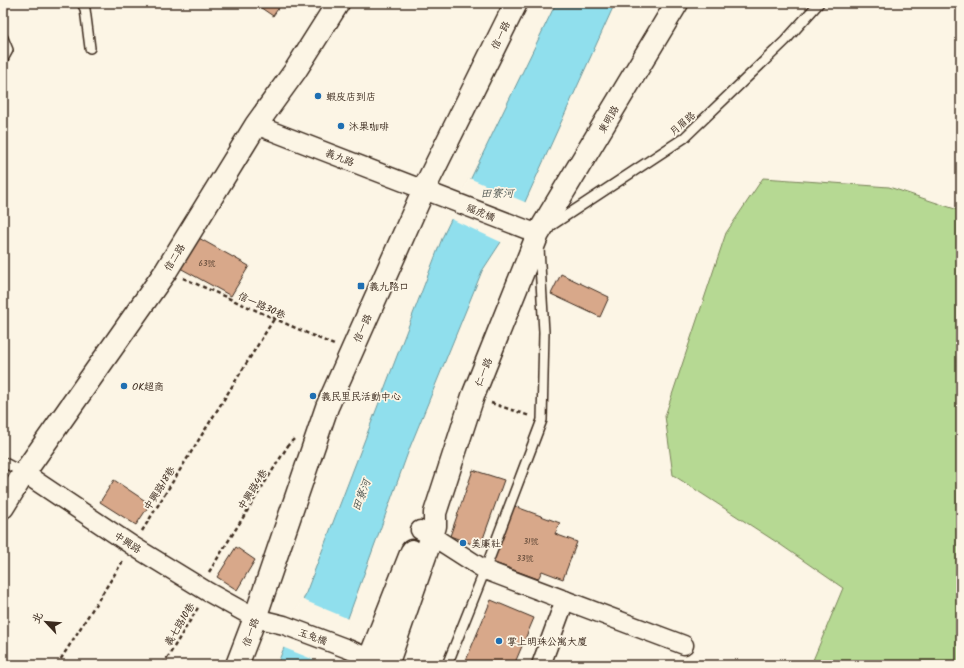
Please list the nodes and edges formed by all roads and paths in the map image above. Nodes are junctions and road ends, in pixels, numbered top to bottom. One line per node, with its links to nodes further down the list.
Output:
1 (82, 3): 7 (lane)
2 (338, 3): 9 (street, 信二路)
3 (516, 3): 10 (street, 信一路)
4 (677, 3): 11 (street, 東明路)
5 (819, 3): 11 (lane, 月眉路)
6 (3, 38): 8 (lane)
7 (90, 48)
8 (3, 59)
9 (256, 125): 10 (street, 義九路); 12 (street, 信二路)
10 (424, 189): 11 (street, 福虎橋); 14 (street, 信一路)
11 (538, 234): 15 (street, 仁一路); 16 (lane)
12 (166, 271): 13 (path, 信一路30巷); 19 (street, 信二路)
13 (274, 319): 14 (path, 信一路30巷); 22 (path, 中興路18巷)
14 (352, 353): 26 (street, 信一路)
15 (473, 396): 16 (path); 21 (street, 仁一路)
16 (542, 420): 23 (lane)
17 (300, 433): 24 (path, 中興路4巷)
18 (3, 462): 19 (lane, 中興路)
19 (24, 473): 20 (street, 信二路); 22 (street, 中興路)
20 (3, 507)
21 (426, 533): 23 (street); 28 (street, 仁一路)
22 (133, 546): 24 (street, 中興路); 29 (path, 中興路18巷)
23 (485, 570): 25 (street); 32 (lane)
24 (204, 589): 26 (street, 中興路); 30 (path, 義七路10巷)
25 (565, 600): 27 (street); 33 (street)
26 (255, 618): 28 (street, 玉兔橋); 31 (street, 信一路)
27 (684, 645)
28 (374, 663)
29 (57, 665)
30 (163, 665)
31 (237, 665)
32 (447, 665)
33 (541, 665)

